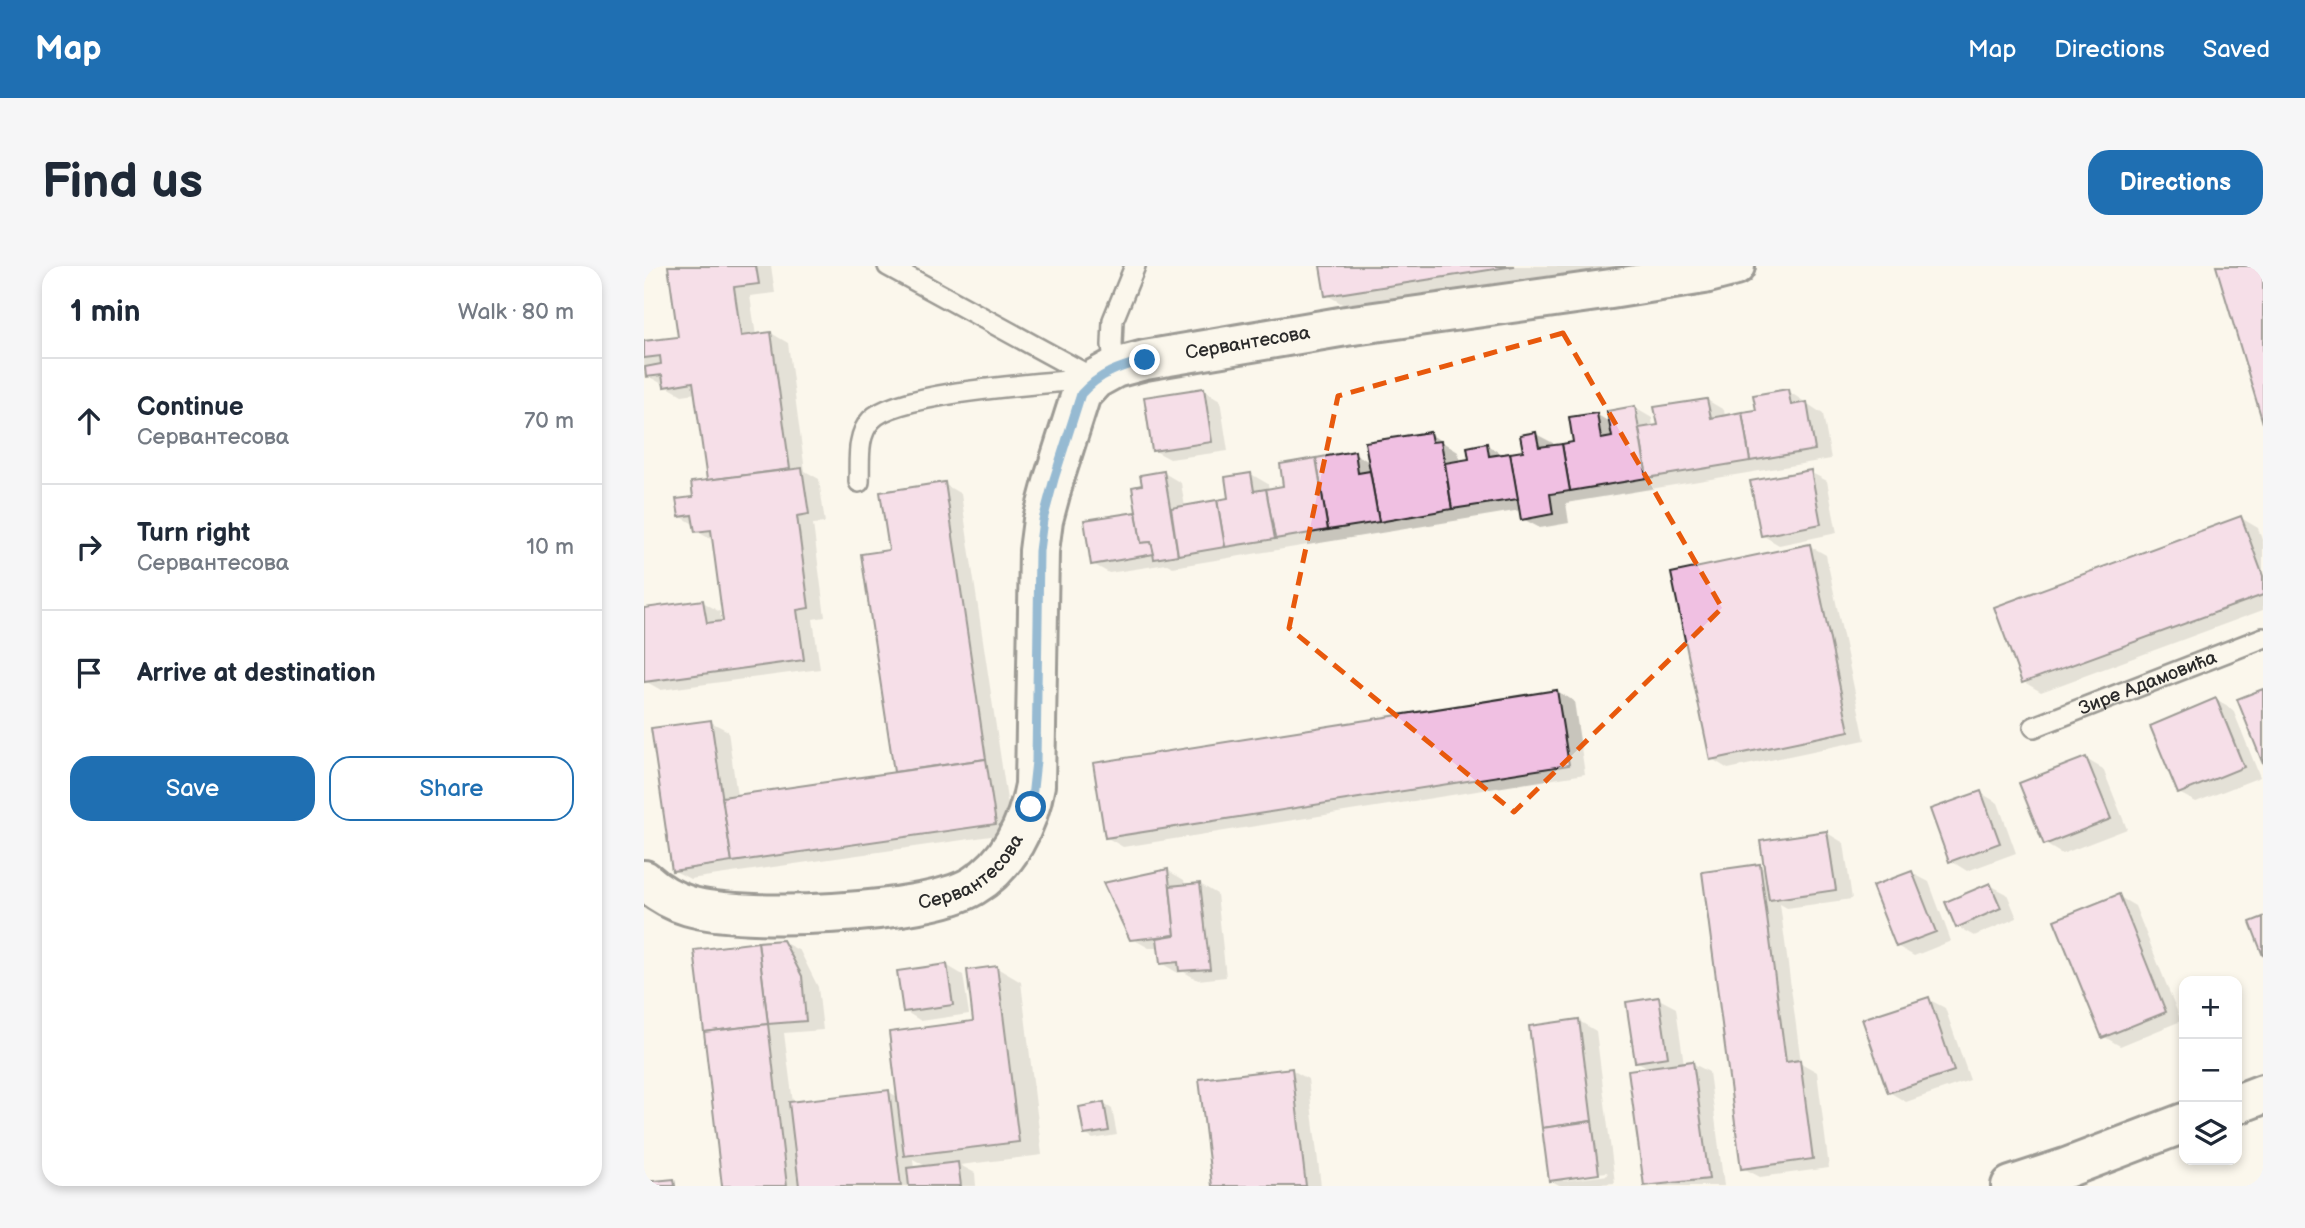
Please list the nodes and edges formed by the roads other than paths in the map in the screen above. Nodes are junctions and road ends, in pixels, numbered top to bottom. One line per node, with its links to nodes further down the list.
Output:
1 (888, 266): 4 (lane)
2 (1135, 266): 4 (lane)
3 (1735, 266): 4 (street, Сервантесова)
4 (1105, 373): 5 (lane); 8 (street, Сервантесова)
5 (859, 482)
6 (2263, 638): 7 (lane, Зире Адамовића)
7 (2034, 727)
8 (644, 880)
9 (2263, 1094): 10 (street)
10 (2242, 1102)
11 (2179, 1126): 12 (street)
12 (2011, 1186)

